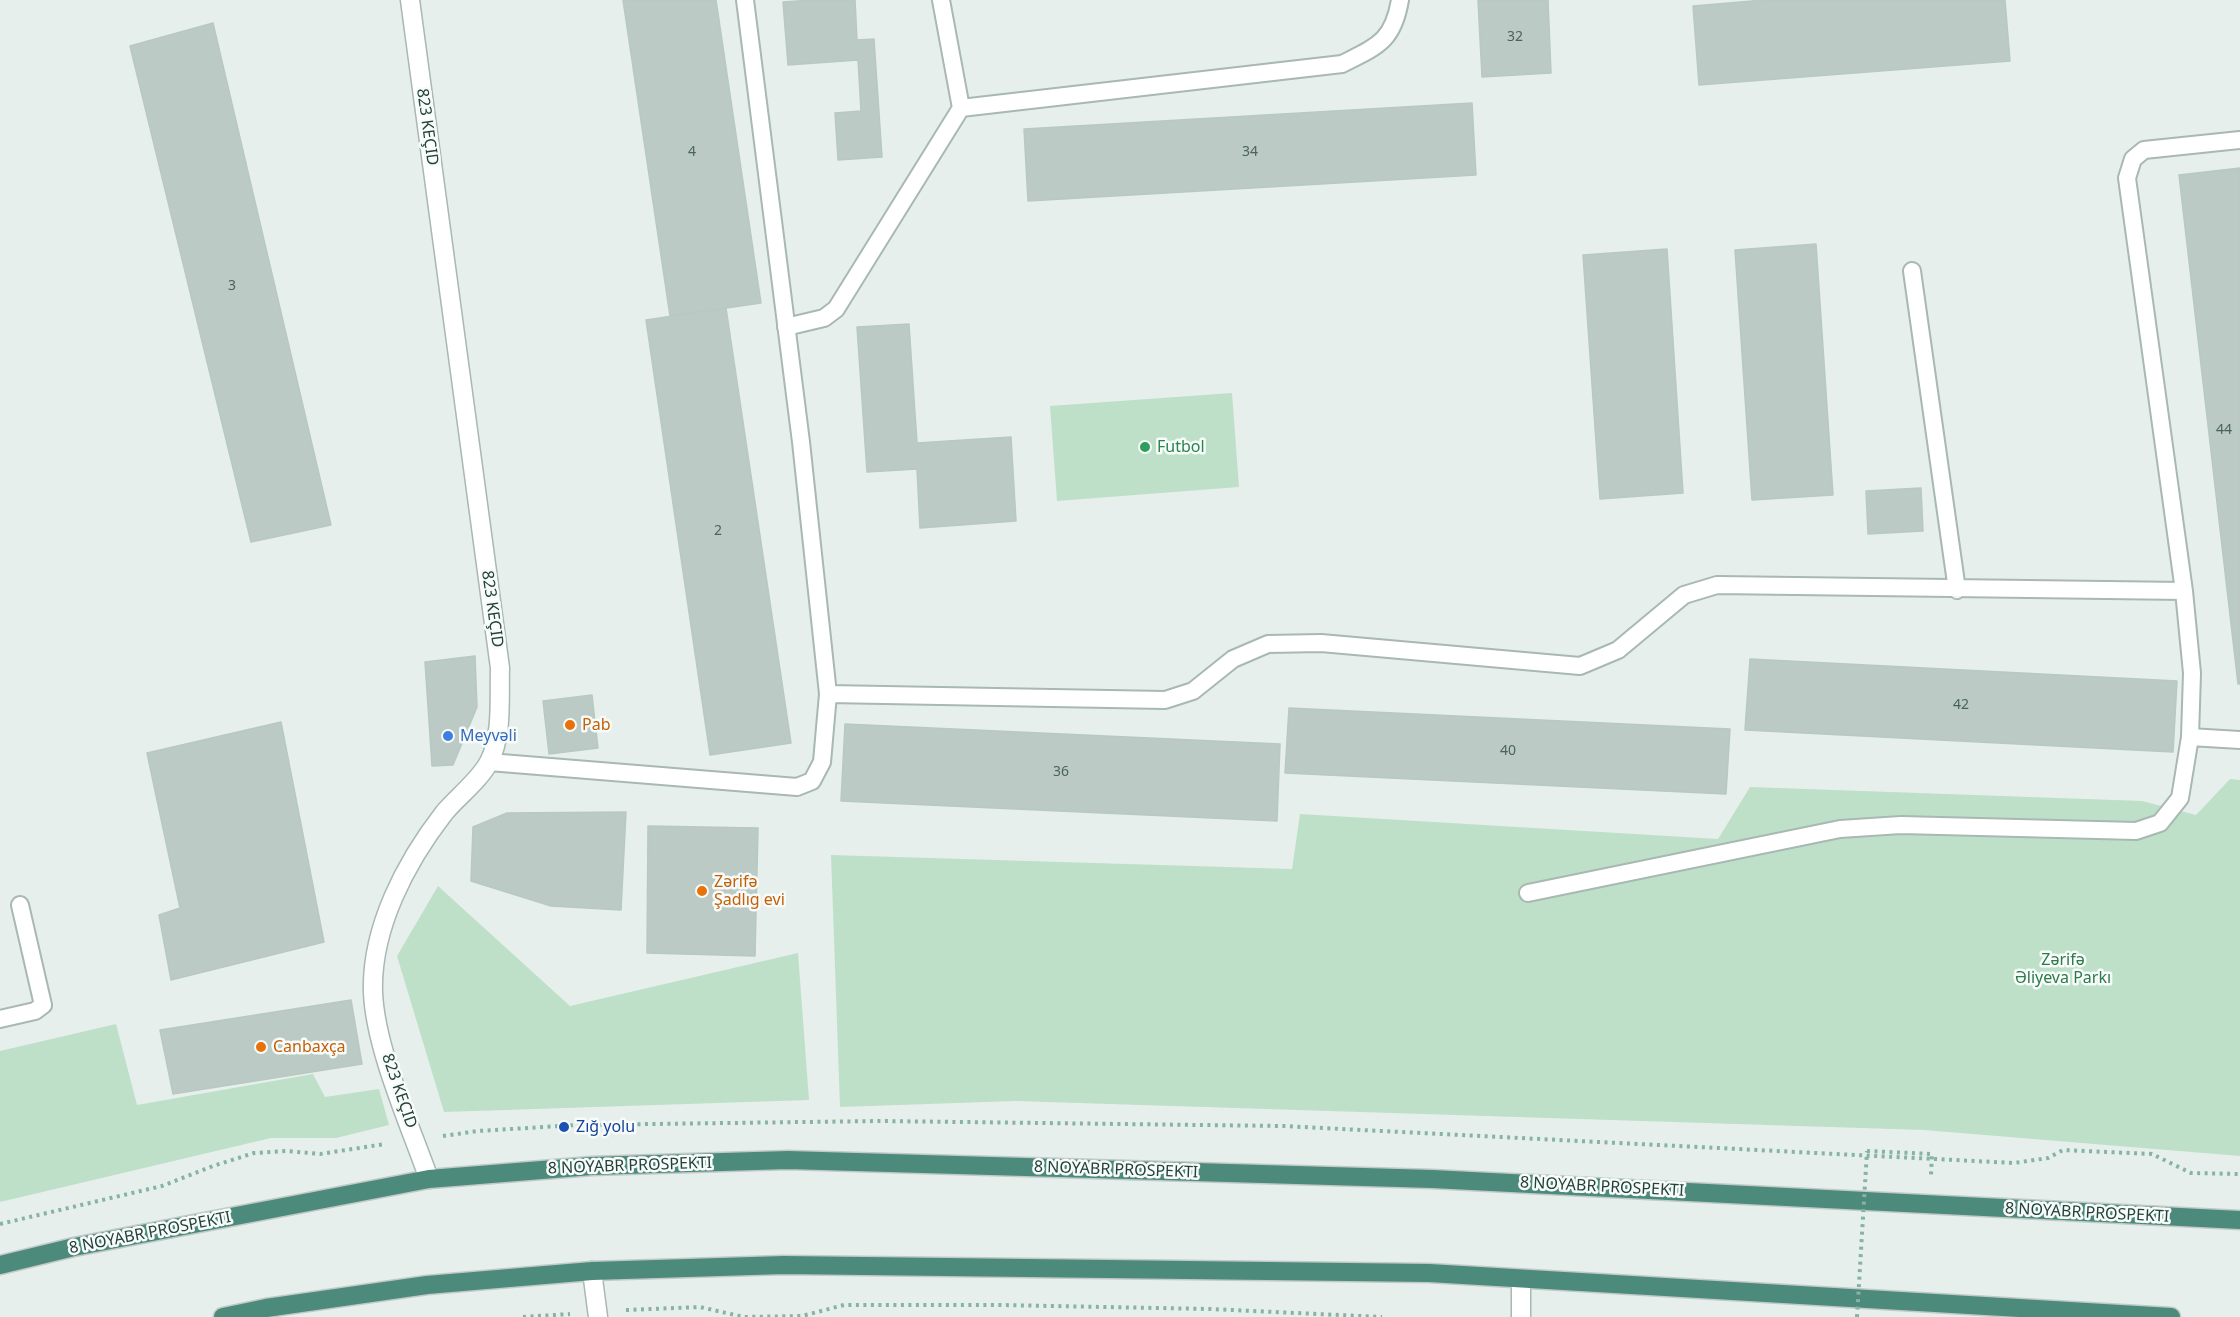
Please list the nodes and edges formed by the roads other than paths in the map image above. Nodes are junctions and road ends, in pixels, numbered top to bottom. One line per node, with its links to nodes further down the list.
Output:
1 (410, 0): 14 (street, 823 KEÇID)
2 (745, 0): 8 (lane)
3 (941, 0): 5 (lane)
4 (1400, 0): 5 (lane)
5 (961, 108): 8 (lane)
6 (2240, 140): 10 (lane)
7 (1912, 271): 9 (lane)
8 (786, 327): 11 (lane)
9 (1958, 590): 10 (lane); 11 (lane)
10 (2184, 591): 12 (lane)
11 (828, 694): 14 (lane)
12 (2190, 737): 13 (lane); 15 (lane)
13 (2240, 740)
14 (489, 762): 18 (street, 823 KEÇID)
15 (1528, 893)
16 (20, 905): 17 (lane)
17 (0, 1019)
18 (429, 1179): 19 (highway, 8 NOYABR PROSPEKTI); 20 (highway, 8 NOYABR PROSPEKTI)
19 (2240, 1220)
20 (0, 1265)
21 (592, 1271): 22 (highway); 23 (street); 24 (highway)
22 (1521, 1279): 25 (street); 26 (highway)
23 (597, 1314)
24 (223, 1317)
25 (1521, 1317)
26 (2171, 1317)

